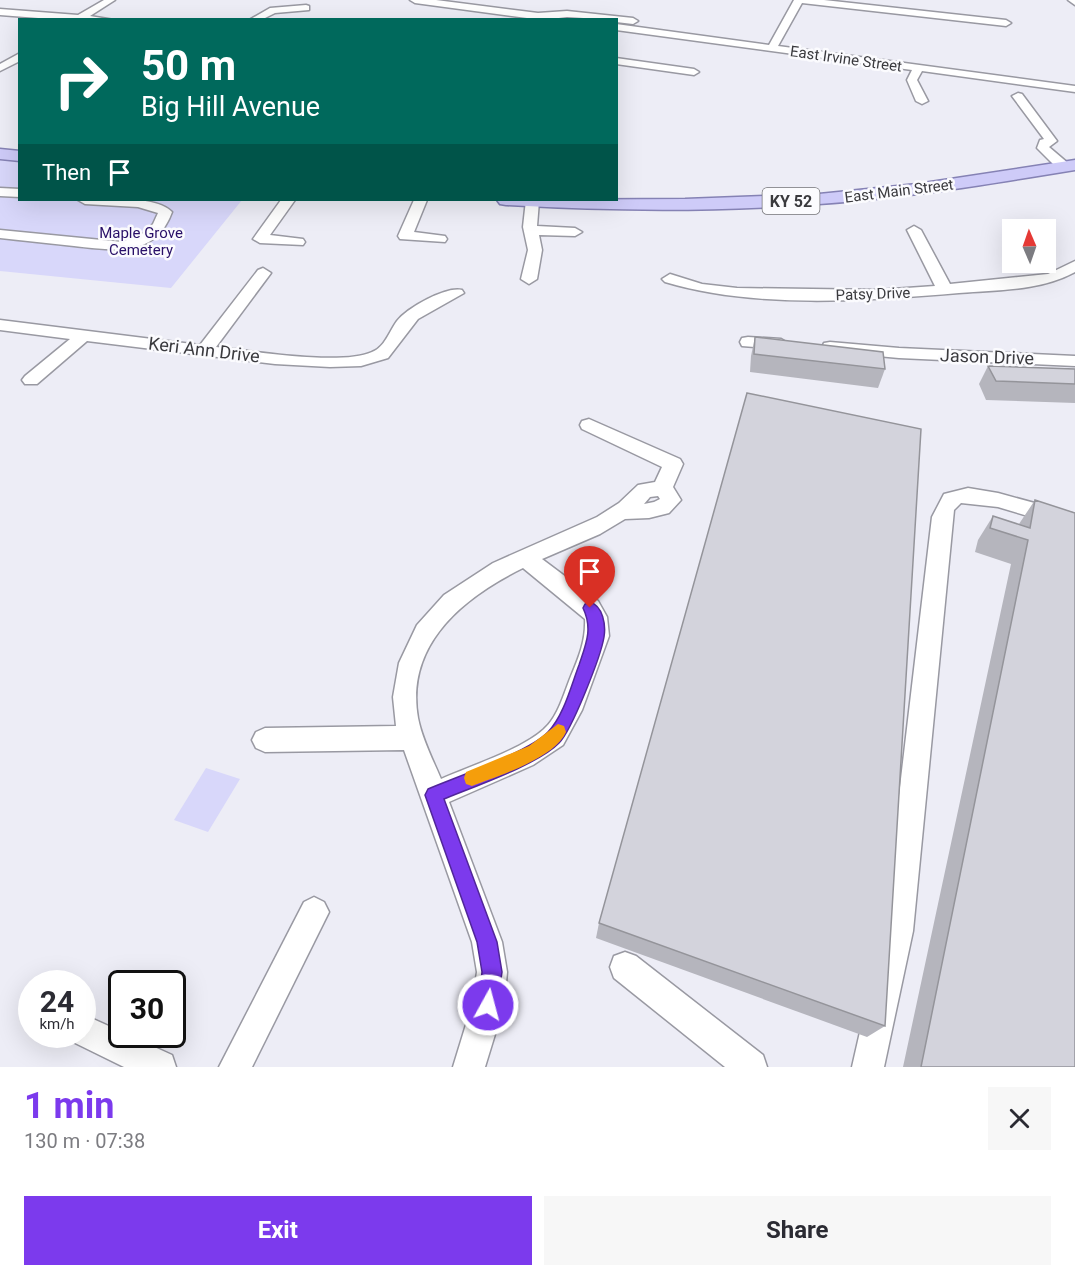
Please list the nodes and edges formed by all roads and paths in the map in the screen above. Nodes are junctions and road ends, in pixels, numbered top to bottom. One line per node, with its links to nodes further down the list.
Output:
1 (110, 0): 11 (street)
2 (415, 0): 4 (street)
3 (800, 0): 9 (street); 18 (street)
4 (432, 1): 8 (street)
5 (949, 3): 9 (street)
6 (0, 12): 10 (street)
7 (307, 15): 12 (street)
8 (539, 16): 13 (street); 14 (street)
9 (948, 16): 16 (street)
10 (68, 18)
11 (81, 18)
12 (258, 18)
13 (550, 18)
14 (595, 18)
15 (618, 21): 18 (street)
16 (1006, 22)
17 (618, 27): 18 (street, East Irvine Street)
18 (774, 44): 22 (street, East Irvine Street)
19 (18, 57): 21 (street)
20 (618, 61): 23 (street)
21 (0, 68)
22 (918, 68): 24 (street, East Irvine Street); 26 (street)
23 (694, 72)
24 (1075, 89)
25 (1018, 96): 29 (street)
26 (922, 101)
27 (0, 154): 28 (main road)
28 (18, 156)
29 (1070, 166): 35 (main road, East Main Street / KY 52)
30 (0, 192): 31 (street)
31 (18, 193)
32 (97, 201): 39 (street)
33 (287, 201): 41 (street)
34 (420, 201): 40 (street)
35 (535, 201): 36 (street)
36 (531, 230): 38 (street); 44 (street)
37 (914, 230): 46 (street)
38 (575, 232)
39 (0, 234)
40 (440, 239)
41 (298, 242)
42 (1075, 266): 46 (street, Patsy Drive)
43 (263, 273): 51 (street)
44 (529, 279)
45 (670, 279): 46 (street, Patsy Drive)
46 (945, 290)
47 (456, 293): 51 (street, Keri Ann Drive)
48 (0, 325): 49 (street, Keri Ann Drive)
49 (84, 335): 51 (street, Keri Ann Drive); 53 (street)
50 (748, 342): 52 (street, Jason Drive)
51 (206, 350)
52 (1075, 361)
53 (31, 380)
54 (589, 425): 56 (street)
55 (1075, 522): 67 (street)
56 (526, 558): 57 (street); 59 (street)
57 (412, 738): 58 (street); 59 (street)
58 (265, 740)
59 (434, 795): 65 (street)
60 (314, 912): 64 (street)
61 (625, 967): 66 (street)
62 (96, 1037): 63 (street)
63 (160, 1067)
64 (235, 1067)
65 (469, 1067)
66 (751, 1067)
67 (868, 1067)

